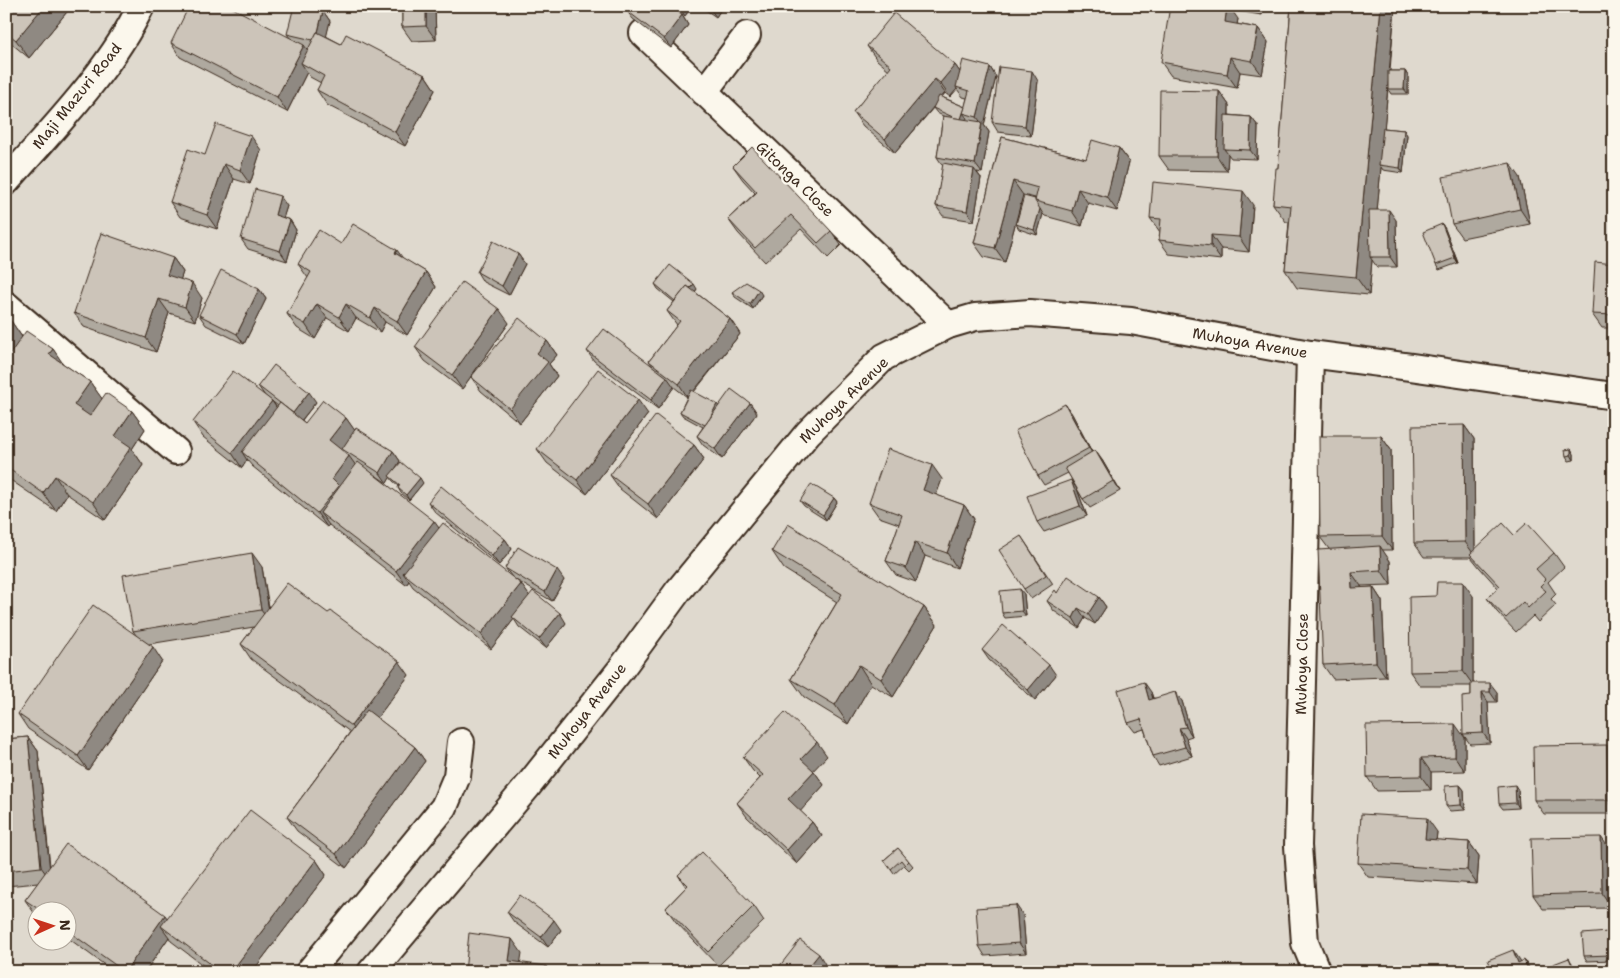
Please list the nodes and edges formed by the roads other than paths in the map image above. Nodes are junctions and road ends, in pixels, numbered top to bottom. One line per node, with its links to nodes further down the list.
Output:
1 (142, 6): 5 (street, Maji Mazuri Road)
2 (643, 33): 4 (street, Gitonga Close)
3 (747, 35): 4 (street)
4 (704, 92): 7 (street, Gitonga Close)
5 (6, 182)
6 (6, 305): 10 (street)
7 (948, 325): 8 (street, Muhoya Avenue); 13 (street, Muhoya Avenue)
8 (1310, 354): 9 (street, Muhoya Avenue); 14 (street, Muhoya Close)
9 (1614, 396)
10 (176, 451)
11 (461, 742): 12 (street)
12 (309, 972)
13 (371, 972)
14 (1316, 972)

